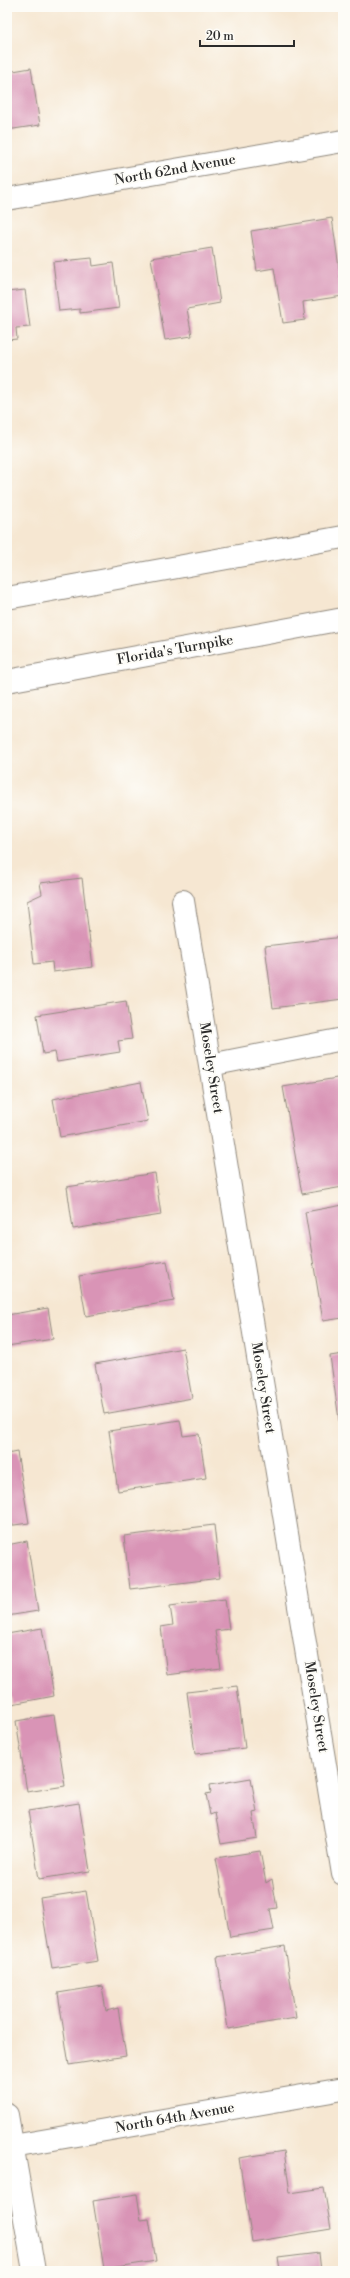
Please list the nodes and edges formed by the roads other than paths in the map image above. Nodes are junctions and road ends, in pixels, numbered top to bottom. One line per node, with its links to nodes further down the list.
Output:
1 (343, 141): 2 (main road, North 62nd Avenue)
2 (7, 199)
3 (343, 537): 4 (main road)
4 (7, 598)
5 (343, 619): 6 (main road, Florida's Turnpike)
6 (7, 681)
7 (183, 901): 9 (main road, Moseley Street)
8 (343, 1039): 9 (main road)
9 (210, 1065): 10 (main road, Moseley Street)
10 (343, 1874)
11 (343, 2089): 13 (main road, North 64th Avenue)
12 (7, 2115): 13 (main road)
13 (10, 2146): 14 (main road)
14 (34, 2271)

